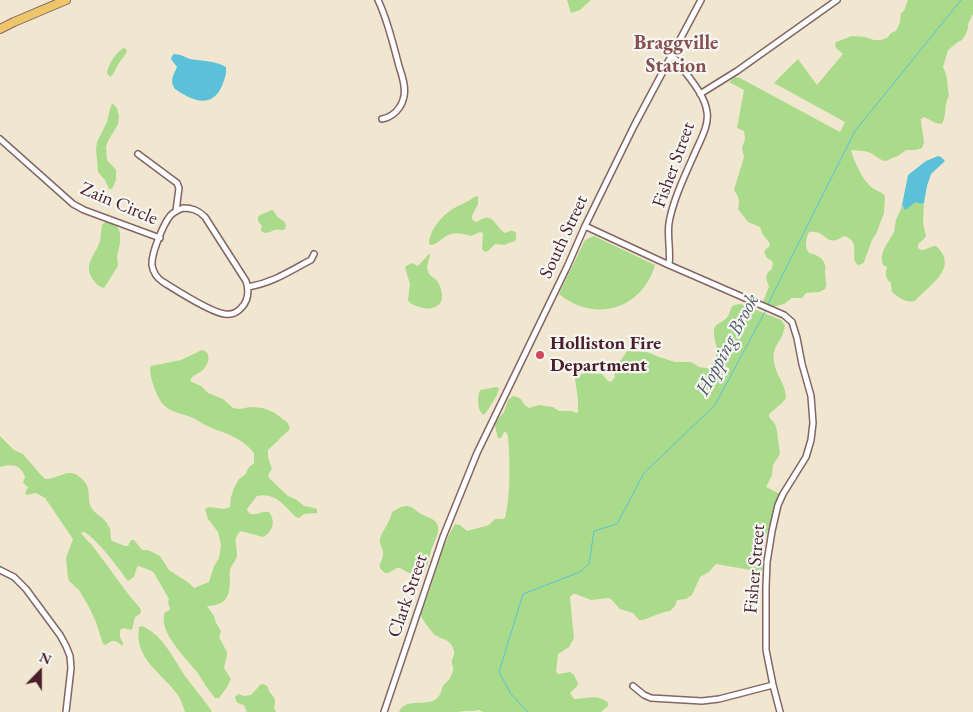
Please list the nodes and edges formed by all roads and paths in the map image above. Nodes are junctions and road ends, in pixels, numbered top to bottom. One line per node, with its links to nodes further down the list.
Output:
1 (66, 0): 5 (main road)
2 (378, 0): 8 (street)
3 (701, 0): 6 (street, South Street)
4 (837, 0): 7 (street)
5 (0, 29)
6 (672, 56): 7 (street, Fisher Street); 12 (street, South Street)
7 (700, 94): 15 (street, Fisher Street)
8 (382, 119)
9 (0, 139): 13 (street, Zain Circle)
10 (138, 154): 11 (street, Zain Circle)
11 (176, 211): 13 (street, Zain Circle); 16 (street, Zain Circle)
12 (585, 226): 15 (street); 17 (street, South Street)
13 (160, 238): 16 (street, Zain Circle)
14 (314, 254): 16 (street)
15 (668, 265): 19 (street, Fisher Street)
16 (248, 287)
17 (461, 490): 22 (street, Clark Street)
18 (0, 570): 21 (street)
19 (773, 685): 20 (street); 23 (street, Fisher Street)
20 (633, 686)
21 (66, 712)
22 (384, 712)
23 (780, 712)

